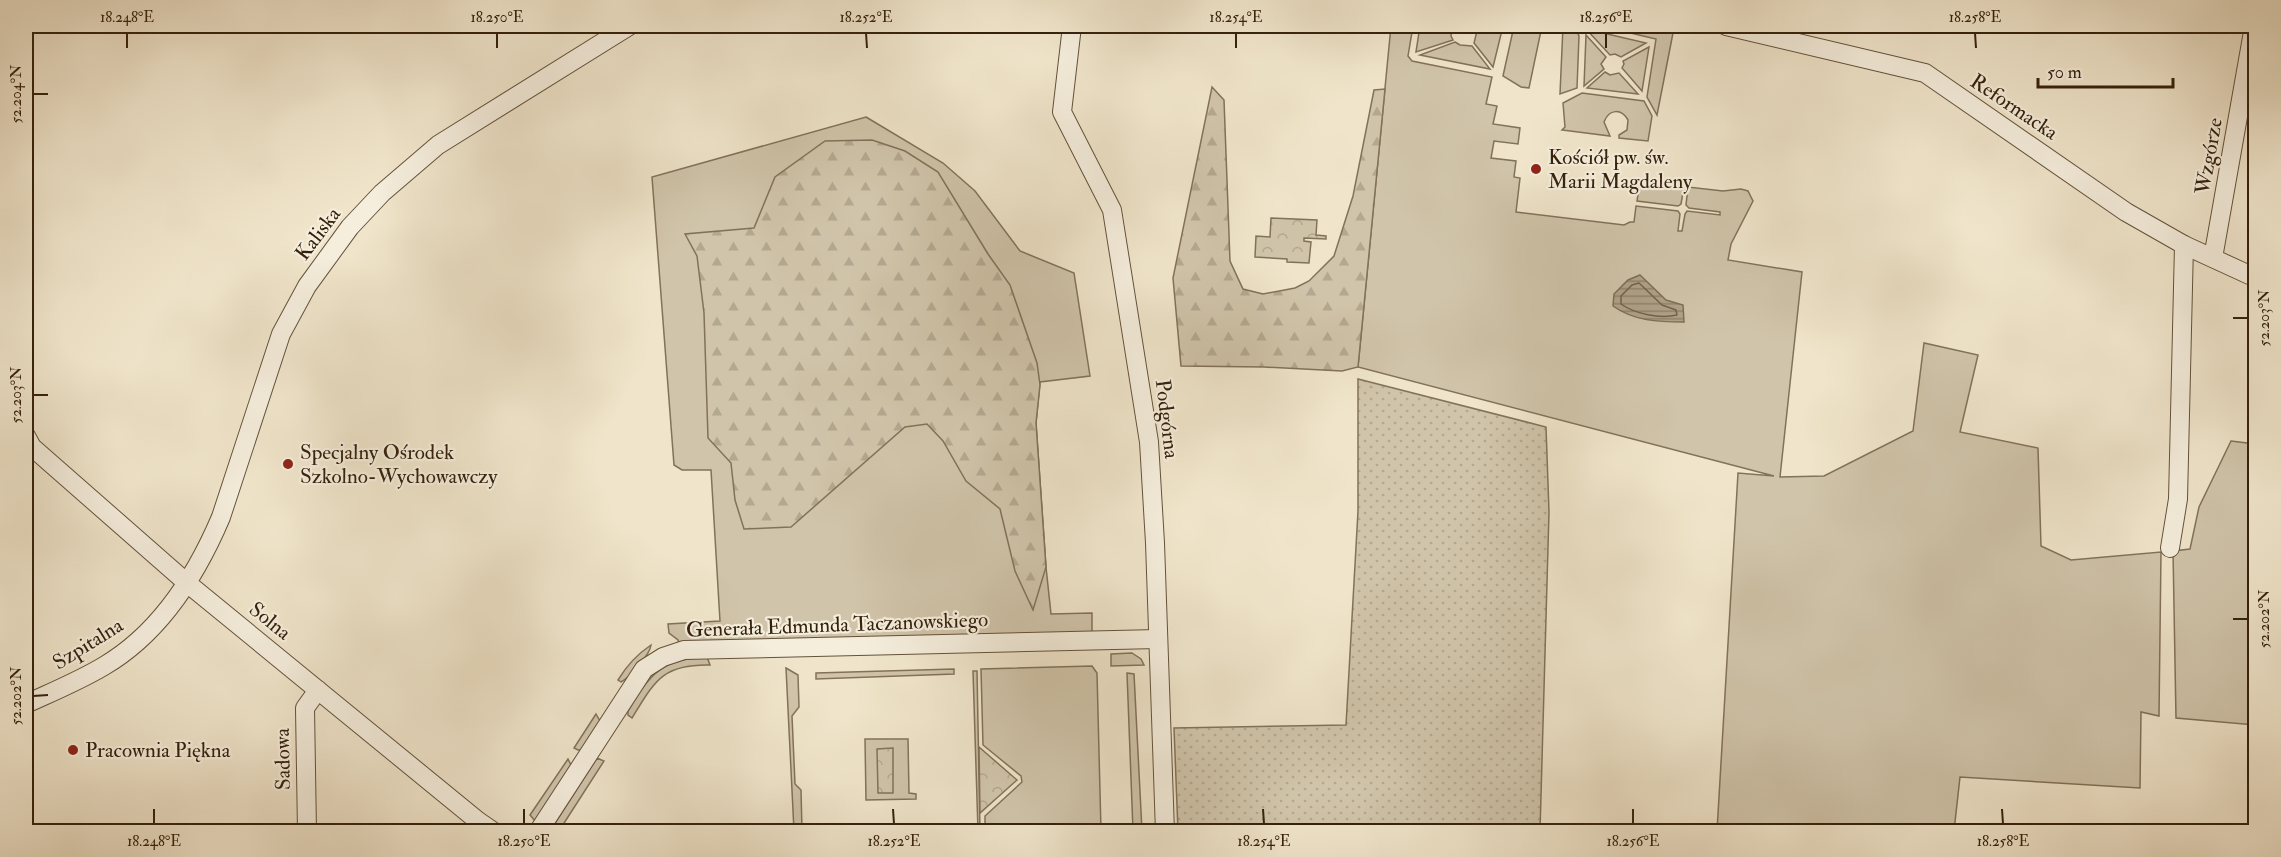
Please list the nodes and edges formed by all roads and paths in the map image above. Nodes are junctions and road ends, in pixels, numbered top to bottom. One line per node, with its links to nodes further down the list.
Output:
1 (629, 26): 10 (street, Kaliska)
2 (1072, 26): 11 (street, Podgórna)
3 (1726, 26): 5 (street, Reformacka)
4 (2254, 26): 6 (street, Wzgórze)
5 (2184, 245): 6 (street, Reformacka); 9 (street)
6 (2213, 258): 7 (street, Reformacka)
7 (2256, 278)
8 (26, 436): 10 (street, Solna)
9 (2170, 549)
10 (187, 583): 12 (street, Solna); 13 (street, Szpitalna)
11 (1158, 639): 16 (street, Generała Edmunda Taczanowskiego); 17 (street, Podgórna)
12 (318, 690): 14 (street, Sadowa); 15 (street, Solna)
13 (26, 704)
14 (307, 831)
15 (494, 831)
16 (538, 831)
17 (1165, 831)

